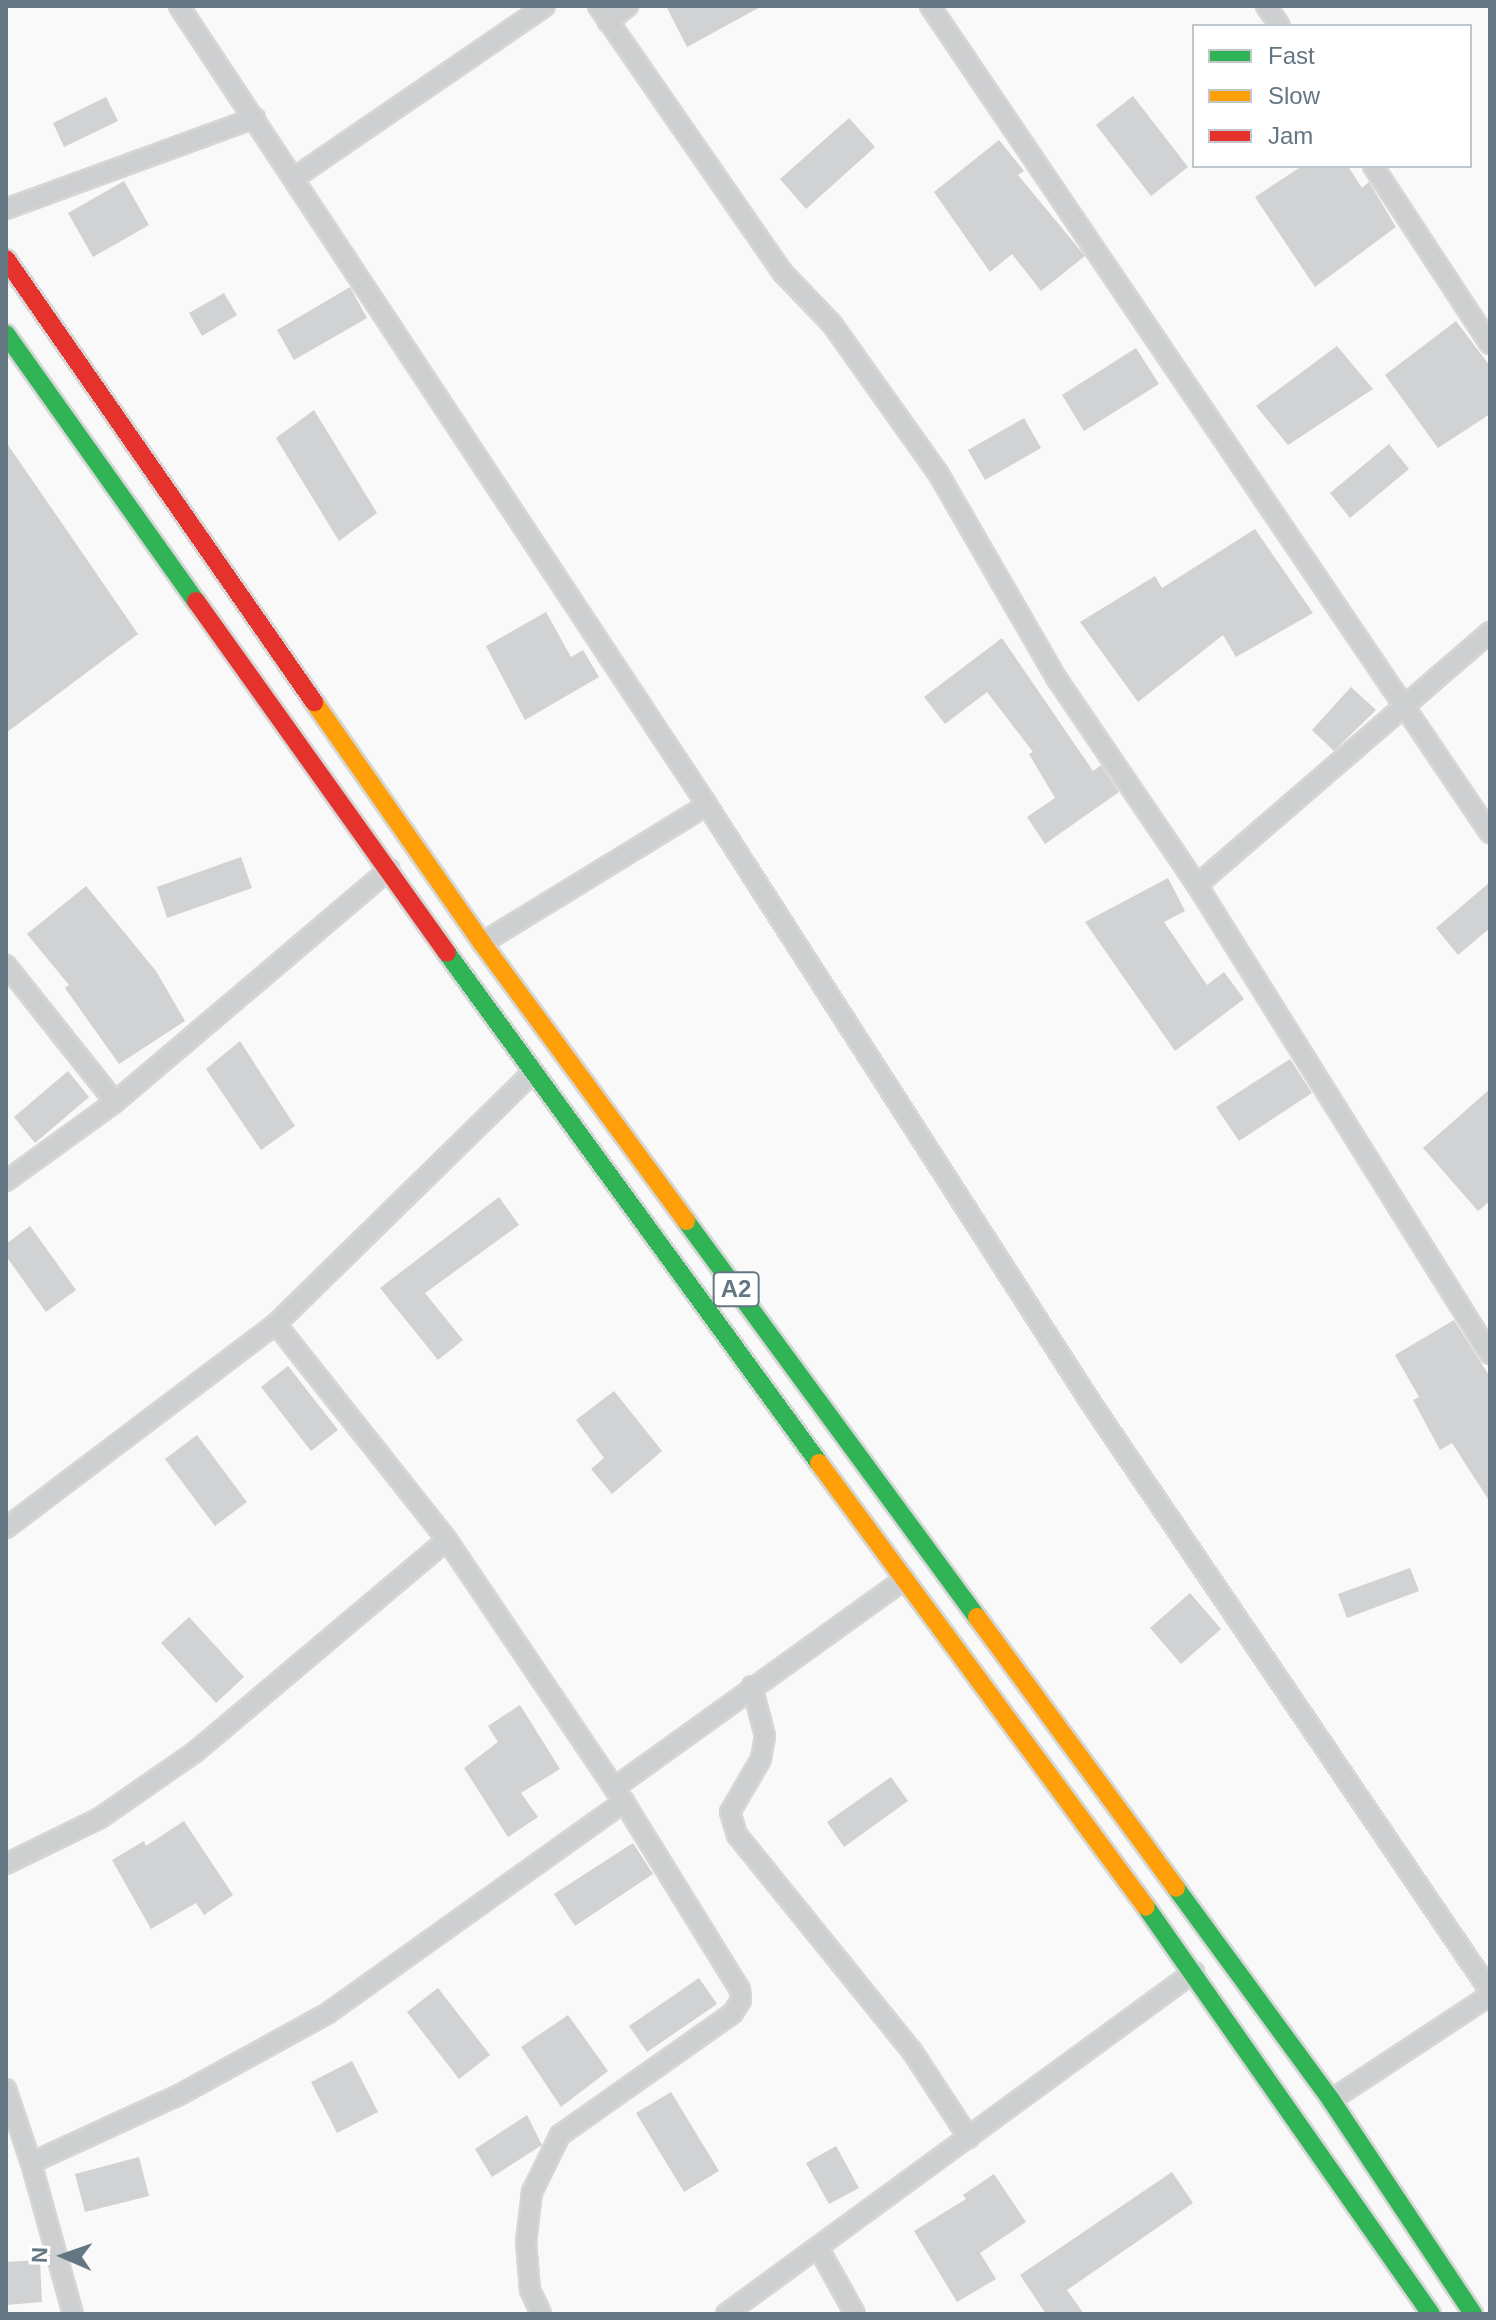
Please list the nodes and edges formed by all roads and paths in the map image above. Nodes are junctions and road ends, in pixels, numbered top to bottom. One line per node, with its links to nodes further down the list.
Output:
1 (179, 6): 8 (street)
2 (545, 6): 10 (street)
3 (628, 6): 6 (street)
4 (930, 6): 16 (street)
5 (1266, 6): 7 (street)
6 (603, 14): 20 (street)
7 (1279, 24)
8 (255, 118): 10 (street); 11 (street)
9 (1374, 168): 14 (street)
10 (294, 178): 17 (street)
11 (6, 209)
12 (6, 259): 21 (highway, A2)
13 (6, 334): 19 (highway, A2)
14 (1490, 344)
15 (1490, 632): 16 (street)
16 (1401, 705): 18 (street); 20 (street)
17 (707, 805): 21 (street); 35 (street)
18 (1490, 833)
19 (390, 869): 23 (highway, A2); 24 (street)
20 (1197, 885): 27 (street)
21 (482, 943): 37 (highway, A2)
22 (6, 965): 24 (street)
23 (532, 1073): 26 (street); 30 (highway, A2)
24 (115, 1102): 25 (street)
25 (6, 1181)
26 (276, 1324): 28 (street); 29 (street)
27 (1490, 1354)
28 (6, 1528)
29 (447, 1540): 32 (street); 33 (street)
30 (905, 1579): 31 (street); 34 (highway, A2)
31 (752, 1686): 32 (street); 38 (street)
32 (619, 1795): 39 (street); 42 (street)
33 (6, 1864)
34 (1194, 1972): 38 (street); 45 (highway, A2)
35 (1490, 1993): 37 (street)
36 (6, 2089): 39 (street)
37 (1331, 2100): 46 (highway, A2)
38 (969, 2138): 40 (street)
39 (31, 2163): 41 (street)
40 (819, 2249): 43 (street); 44 (street)
41 (73, 2314)
42 (541, 2314)
43 (726, 2314)
44 (855, 2314)
45 (1431, 2314)
46 (1473, 2314)

